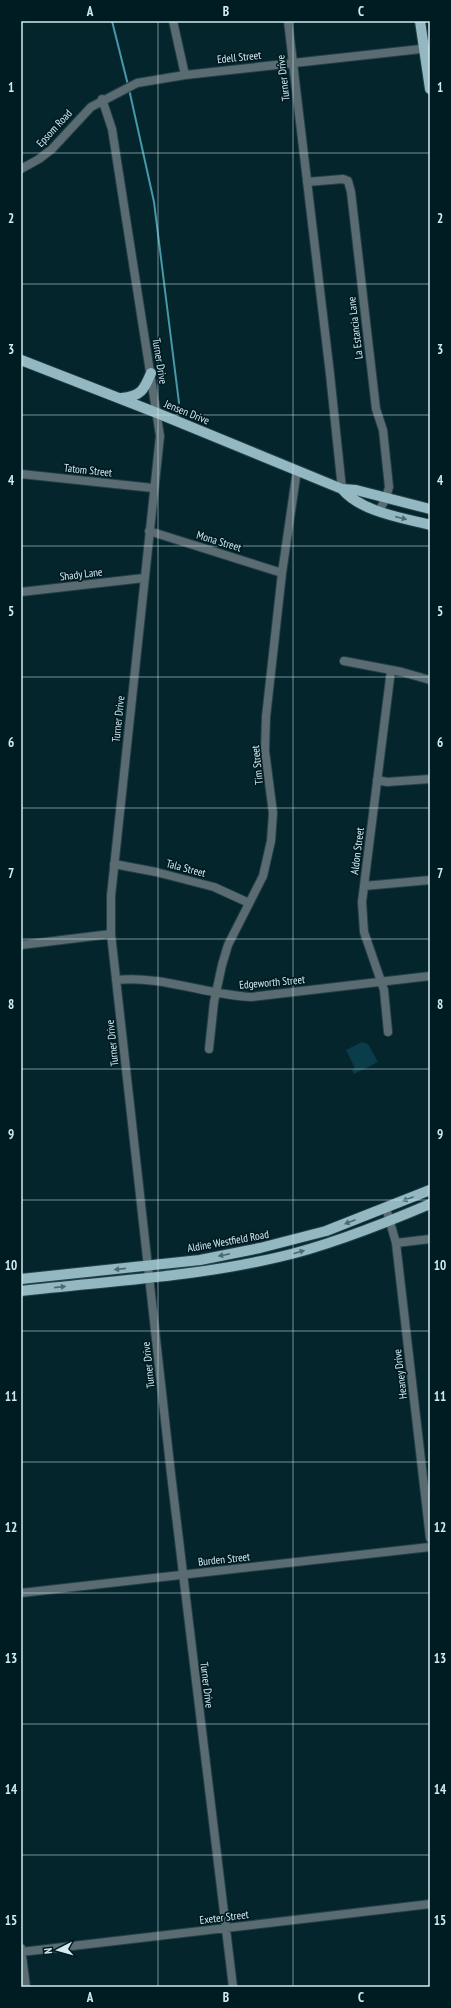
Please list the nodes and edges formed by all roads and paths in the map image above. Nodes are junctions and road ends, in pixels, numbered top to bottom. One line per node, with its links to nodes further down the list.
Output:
1 (173, 21): 6 (street)
2 (288, 21): 5 (street, Turner Drive)
3 (420, 21): 4 (main road)
4 (427, 48): 5 (street, Edell Street); 7 (main road)
5 (293, 62): 6 (street, Edell Street); 10 (street, Turner Drive)
6 (185, 75): 8 (street, Edell Street)
7 (430, 88)
8 (102, 99): 9 (street, Epsom Road); 12 (street, Turner Drive)
9 (21, 169)
10 (307, 182): 18 (street, Turner Drive); 19 (street, La Estancia Lane)
11 (21, 360): 13 (main road, Jensen Drive)
12 (150, 373): 13 (main road); 14 (street, Turner Drive)
13 (120, 398): 14 (main road, Jensen Drive)
14 (157, 413): 15 (main road, Jensen Drive); 17 (street, Turner Drive)
15 (297, 470): 18 (main road, Jensen Drive); 24 (street, Tim Street)
16 (21, 474): 17 (street, Tatom Street)
17 (153, 488): 23 (street, Turner Drive)
18 (342, 489): 19 (main road, Jensen Drive); 21 (main road, Jensen Drive)
19 (386, 498): 20 (main road, Jensen Drive); 21 (street, La Estancia Lane)
20 (430, 509)
21 (379, 511): 22 (main road, Jensen Drive, one-way to 22)
22 (430, 525)
23 (149, 531): 24 (street, Mona Street); 25 (street, Turner Drive)
24 (282, 573): 35 (street, Tim Street)
25 (144, 578): 26 (street, Shady Lane); 32 (street, Turner Drive)
26 (21, 592)
27 (344, 661): 28 (street)
28 (391, 670): 29 (street); 31 (street, Aldon Street)
29 (430, 680)
30 (430, 779): 31 (street)
31 (377, 780): 34 (street, Aldon Street)
32 (114, 864): 35 (street, Tala Street); 36 (street, Turner Drive)
33 (430, 880): 34 (street)
34 (364, 886): 40 (street, Aldon Street)
35 (249, 903): 41 (street, Tim Street)
36 (110, 934): 37 (street); 39 (street, Turner Drive)
37 (21, 945)
38 (430, 976): 40 (street, Edgeworth Street)
39 (116, 980): 41 (street, Edgeworth Street); 50 (street, Turner Drive)
40 (382, 982): 41 (street, Edgeworth Street); 42 (street, Aldon Street)
41 (215, 993): 43 (street, Tim Street)
42 (388, 1032)
43 (209, 1049)
44 (430, 1190): 46 (main road, Aldine Westfield Road, one-way to 46)
45 (430, 1204): 47 (main road)
46 (386, 1208): 47 (street, Heaney Drive); 50 (main road, Aldine Westfield Road, one-way to 50)
47 (389, 1220): 49 (street, Heaney Drive); 52 (main road, one-way to 47)
48 (430, 1239): 49 (street)
49 (396, 1244): 56 (street, Heaney Drive)
50 (148, 1266): 51 (main road, Aldine Westfield Road, one-way to 51); 52 (street, Turner Drive)
51 (42, 1277): 53 (main road, Aldine Westfield Road); 54 (main road)
52 (149, 1277): 54 (main road, one-way to 52); 58 (street, Turner Drive)
53 (21, 1279)
54 (44, 1289): 55 (main road)
55 (21, 1291)
56 (430, 1538)
57 (430, 1547): 58 (street, Burden Street)
58 (183, 1575): 59 (street, Burden Street); 61 (street, Turner Drive)
59 (21, 1593)
60 (430, 1904): 61 (street, Exeter Street)
61 (226, 1928): 63 (street, Exeter Street); 65 (street, Turner Drive)
62 (21, 1948): 63 (street)
63 (21, 1952): 64 (street)
64 (26, 1987)
65 (233, 1987)

